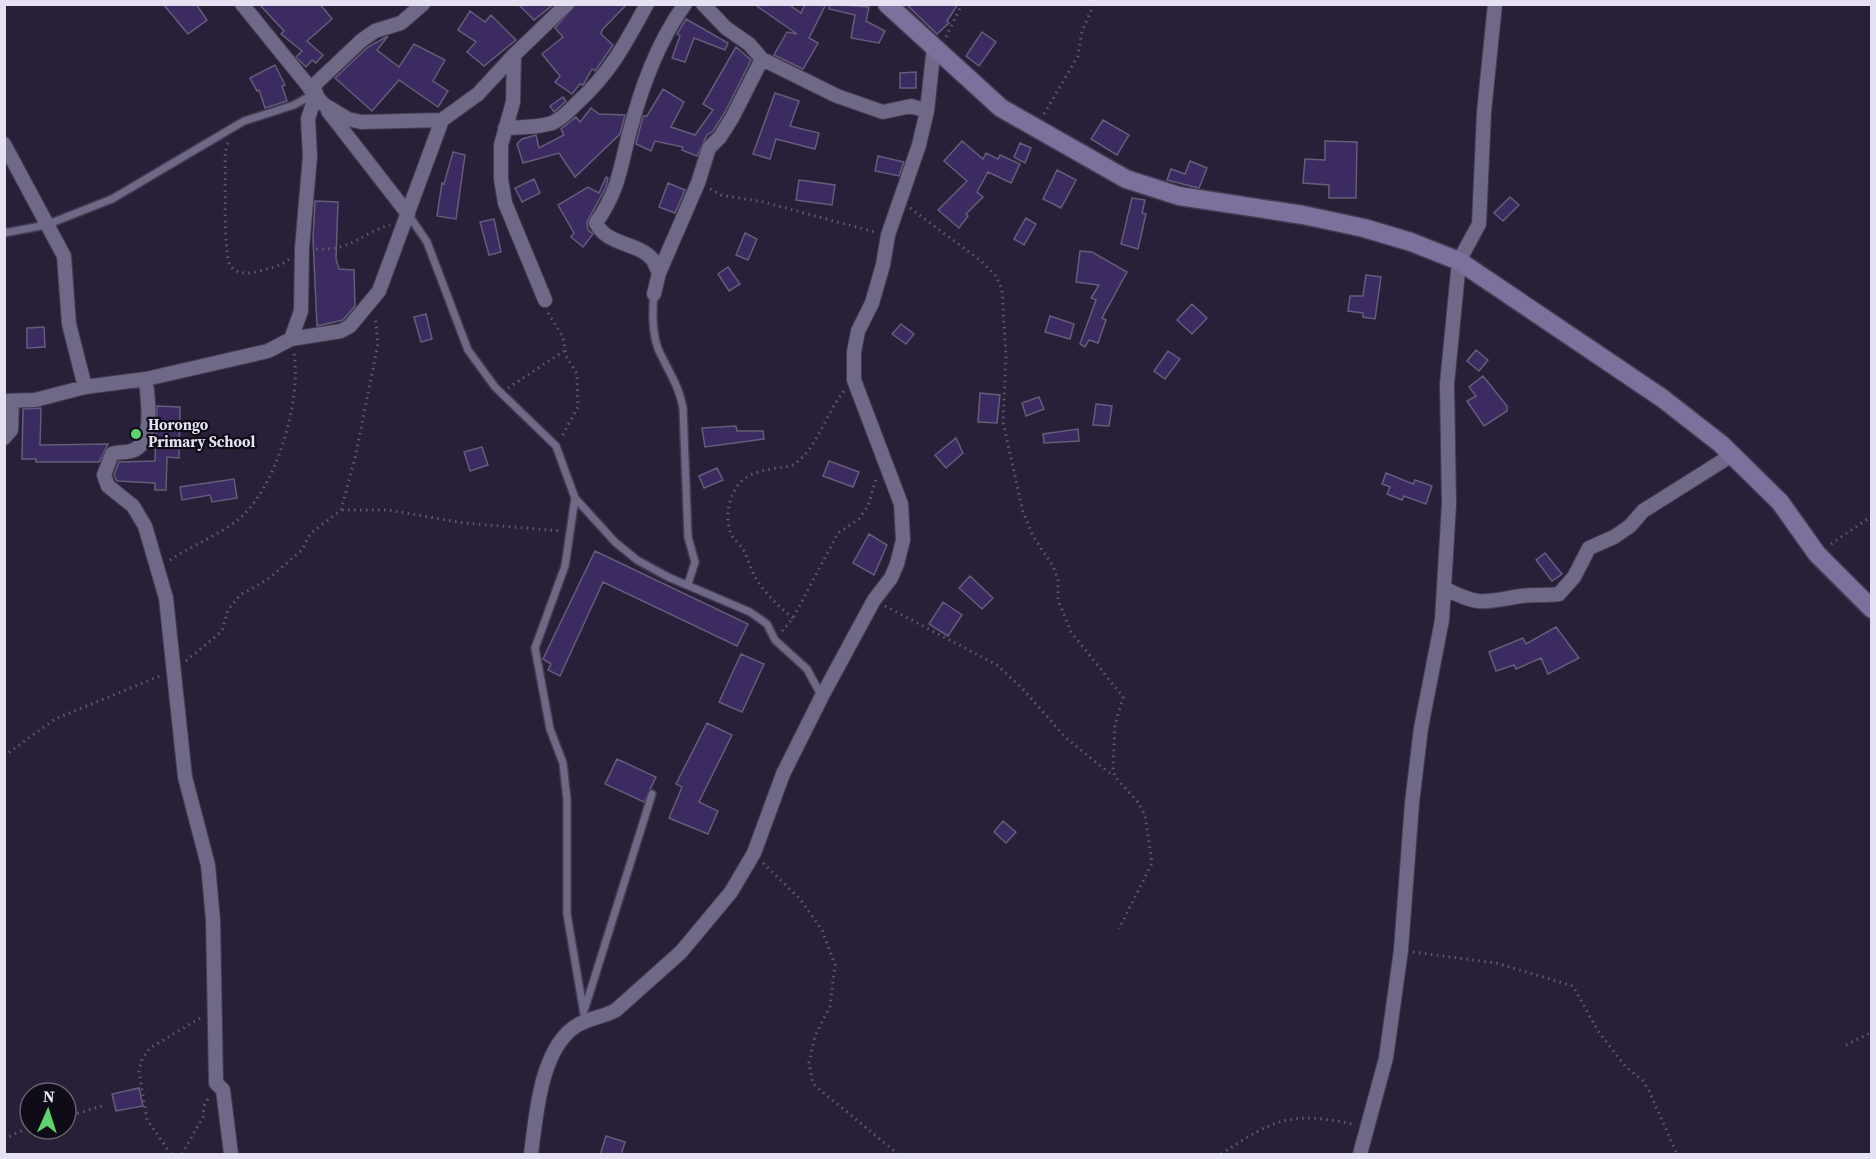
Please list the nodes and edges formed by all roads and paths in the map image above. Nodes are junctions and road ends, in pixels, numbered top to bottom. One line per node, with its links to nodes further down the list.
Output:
1 (242, 4): 14 (street)
2 (423, 4): 14 (street)
3 (567, 4): 12 (street)
4 (647, 4): 17 (street)
5 (685, 4): 29 (street)
6 (703, 4): 13 (street)
7 (887, 4): 11 (street)
8 (962, 4): 11 (path)
9 (1094, 4): 18 (path)
10 (1495, 4): 28 (street)
11 (939, 50): 15 (street); 18 (street)
12 (513, 55): 16 (street); 17 (street)
13 (762, 59): 15 (street); 21 (street)
14 (316, 96): 16 (street); 19 (lane); 23 (street); 27 (street)
15 (927, 111): 22 (street)
16 (442, 120): 23 (street)
17 (506, 128): 32 (street)
18 (1035, 128): 28 (street)
19 (231, 130): 24 (lane); 27 (path)
20 (4, 144): 24 (street)
21 (698, 183): 26 (path); 29 (street)
22 (902, 201): 26 (street); 59 (path)
23 (406, 218): 27 (path); 31 (street); 38 (lane)
24 (46, 225): 25 (lane); 37 (street)
25 (4, 233)
26 (888, 235): 36 (street)
27 (302, 248): 33 (street)
28 (1459, 261): 43 (street); 51 (street)
29 (659, 273): 30 (street)
30 (654, 294): 50 (lane)
31 (374, 300): 33 (street); 45 (path)
32 (545, 300): 34 (path)
33 (291, 339): 35 (street); 49 (path)
34 (564, 351): 38 (path); 41 (path)
35 (146, 379): 37 (street); 49 (street)
36 (854, 380): 42 (street); 54 (path)
37 (85, 387): 39 (street)
38 (501, 393): 41 (lane)
39 (8, 402): 40 (street)
40 (4, 438)
41 (556, 446): 44 (lane)
42 (879, 449): 52 (street); 54 (path)
43 (1732, 455): 48 (street); 51 (street)
44 (575, 498): 47 (lane); 50 (lane)
45 (341, 510): 47 (path); 56 (path)
46 (1872, 516): 48 (path)
47 (570, 532): 65 (lane)
48 (1817, 554): 53 (street)
49 (158, 567): 56 (street)
50 (688, 584): 55 (lane)
51 (1444, 588): 63 (street)
52 (874, 600): 57 (street); 59 (path)
53 (1872, 609)
54 (793, 618): 55 (path)
55 (775, 640): 57 (lane)
56 (173, 669): 58 (path); 64 (street)
57 (822, 696): 61 (street)
58 (4, 756)
59 (1115, 777): 62 (path)
60 (652, 794): 65 (lane)
61 (754, 853): 65 (street); 78 (path)
62 (1119, 929)
63 (1401, 950): 71 (street); 81 (path)
64 (215, 1010): 68 (street); 74 (path)
65 (585, 1016): 77 (street)
66 (1872, 1032): 67 (path)
67 (1846, 1045)
68 (216, 1083): 75 (path); 76 (street)
69 (102, 1106): 70 (path)
70 (78, 1113)
71 (1366, 1126): 79 (path); 80 (street)
72 (18, 1133): 73 (path)
73 (4, 1139)
74 (171, 1155)
75 (182, 1155)
76 (231, 1155)
77 (531, 1155)
78 (898, 1155)
79 (1221, 1155)
80 (1360, 1155)
81 (1677, 1155)

